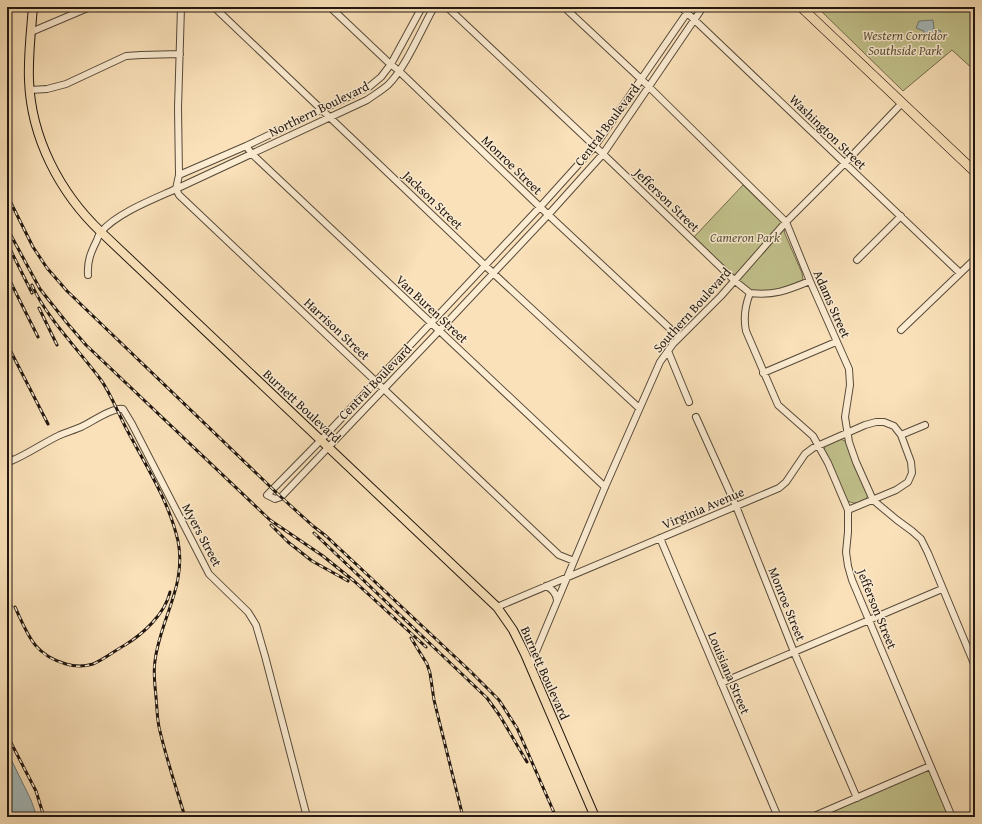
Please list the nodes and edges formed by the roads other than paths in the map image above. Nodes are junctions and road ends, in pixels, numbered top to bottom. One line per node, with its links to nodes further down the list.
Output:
1 (33, 7): 16 (main road, Burnett Boulevard)
2 (90, 7): 16 (street)
3 (181, 7): 17 (street)
4 (214, 7): 24 (street, Jackson Street)
5 (330, 7): 18 (street, Monroe Street)
6 (422, 7): 18 (street, Northern Boulevard)
7 (434, 7): 19 (street, Northern Boulevard)
8 (447, 7): 27 (street, Jefferson Street)
9 (564, 7): 20 (street, Adams Street)
10 (681, 7): 14 (street, Washington Street)
11 (691, 7): 14 (street, Central Boulevard)
12 (704, 7): 15 (street, Central Boulevard)
13 (801, 7): 23 (highway)
14 (687, 13): 15 (street, Washington Street); 20 (street, Central Boulevard)
15 (695, 20): 21 (street, Central Boulevard); 30 (street, Washington Street)
16 (31, 32): 22 (main road, Burnett Boulevard)
17 (180, 54): 22 (street); 32 (street)
18 (391, 64): 19 (street, Monroe Street); 24 (street, Northern Boulevard)
19 (399, 70): 25 (street, Northern Boulevard); 34 (street, Monroe Street)
20 (642, 80): 21 (street, Adams Street); 27 (street, Central Boulevard)
21 (649, 88): 29 (street, Central Boulevard); 37 (street, Adams Street)
22 (30, 90): 38 (main road, Burnett Boulevard)
23 (902, 103): 30 (street, Southern Boulevard); 31 (highway)
24 (323, 110): 25 (street, Jackson Street); 26 (street, Northern Boulevard)
25 (330, 117): 28 (street, Northern Boulevard); 41 (street, Jackson Street)
26 (246, 146): 28 (street, Van Buren Street); 32 (street, Northern Boulevard)
27 (595, 146): 29 (street, Jefferson Street); 34 (street, Central Boulevard)
28 (252, 154): 33 (street, Northern Boulevard); 48 (street, Van Buren Street)
29 (603, 154): 35 (street, Central Boulevard); 45 (street, Jefferson Street)
30 (845, 164): 36 (street, Washington Street); 37 (street, Southern Boulevard)
31 (975, 172)
32 (179, 175): 33 (street)
33 (176, 189): 38 (street, Northern Boulevard); 55 (street, Harrison Street)
34 (540, 207): 35 (street, Monroe Street); 41 (street, Central Boulevard)
35 (548, 214): 42 (street, Central Boulevard); 51 (street, Monroe Street)
36 (901, 216): 40 (street); 43 (street, Washington Street)
37 (786, 222): 45 (street, Southern Boulevard); 46 (street, Adams Street)
38 (101, 232): 44 (street); 63 (main road, Burnett Boulevard)
39 (975, 259): 43 (street)
40 (857, 260)
41 (486, 265): 42 (street, Jackson Street); 48 (street, Central Boulevard)
42 (494, 273): 50 (street, Central Boulevard); 58 (street, Jackson Street)
43 (960, 273): 49 (street)
44 (88, 275)
45 (735, 281): 47 (street, Jefferson Street); 51 (street, Southern Boulevard)
46 (810, 282): 47 (street); 52 (street, Adams Street)
47 (750, 293): 54 (street, Jefferson Street)
48 (431, 323): 50 (street, Van Buren Street); 55 (street, Central Boulevard)
49 (901, 330)
50 (439, 331): 56 (street, Central Boulevard); 67 (street, Van Buren Street)
51 (680, 338): 53 (street, Southern Boulevard)
52 (836, 342): 54 (street); 61 (street, Adams Street)
53 (668, 351): 57 (street); 58 (street, Southern Boulevard)
54 (763, 373): 64 (street, Jefferson Street)
55 (376, 381): 56 (street, Harrison Street); 63 (street, Central Boulevard)
56 (383, 389): 65 (street, Central Boulevard); 72 (street, Harrison Street)
57 (689, 402)
58 (639, 408): 67 (street, Southern Boulevard)
59 (696, 417): 69 (street, Monroe Street)
60 (925, 425): 62 (street)
61 (847, 433): 62 (street, Virginia Avenue); 64 (street, Virginia Avenue); 68 (street, Adams Street)
62 (901, 435): 68 (street)
63 (321, 440): 65 (main road, Burnett Boulevard); 65 (street, Central Boulevard)
64 (819, 446): 69 (street, Virginia Avenue); 70 (street, Jefferson Street)
65 (328, 447): 77 (main road, Burnett Boulevard)
66 (7, 453): 85 (street, Myers Street)
67 (605, 487): 72 (street, Southern Boulevard)
68 (873, 500): 70 (street); 75 (street, Adams Street)
69 (736, 506): 71 (street, Virginia Avenue); 79 (street, Monroe Street)
70 (848, 510): 78 (street, Jefferson Street)
71 (660, 538): 73 (street, Virginia Avenue); 82 (street, Louisiana Street)
72 (574, 562): 73 (street, Southern Boulevard)
73 (567, 578): 74 (street, Virginia Avenue); 76 (street, Southern Boulevard)
74 (546, 586): 76 (street); 77 (street, Virginia Avenue)
75 (942, 589): 78 (street); 81 (street, Adams Street)
76 (557, 602): 80 (street, Southern Boulevard)
77 (497, 608): 80 (main road, Burnett Boulevard)
78 (869, 620): 79 (street); 83 (street, Jefferson Street)
79 (794, 652): 82 (street); 84 (street, Monroe Street)
80 (530, 666): 86 (main road, Burnett Boulevard)
81 (975, 666)
82 (721, 684): 87 (street, Louisiana Street)
83 (930, 766): 84 (street); 89 (street, Jefferson Street)
84 (857, 798): 88 (street)
85 (307, 817)
86 (595, 817)
87 (778, 817)
88 (812, 817)
89 (952, 817)

